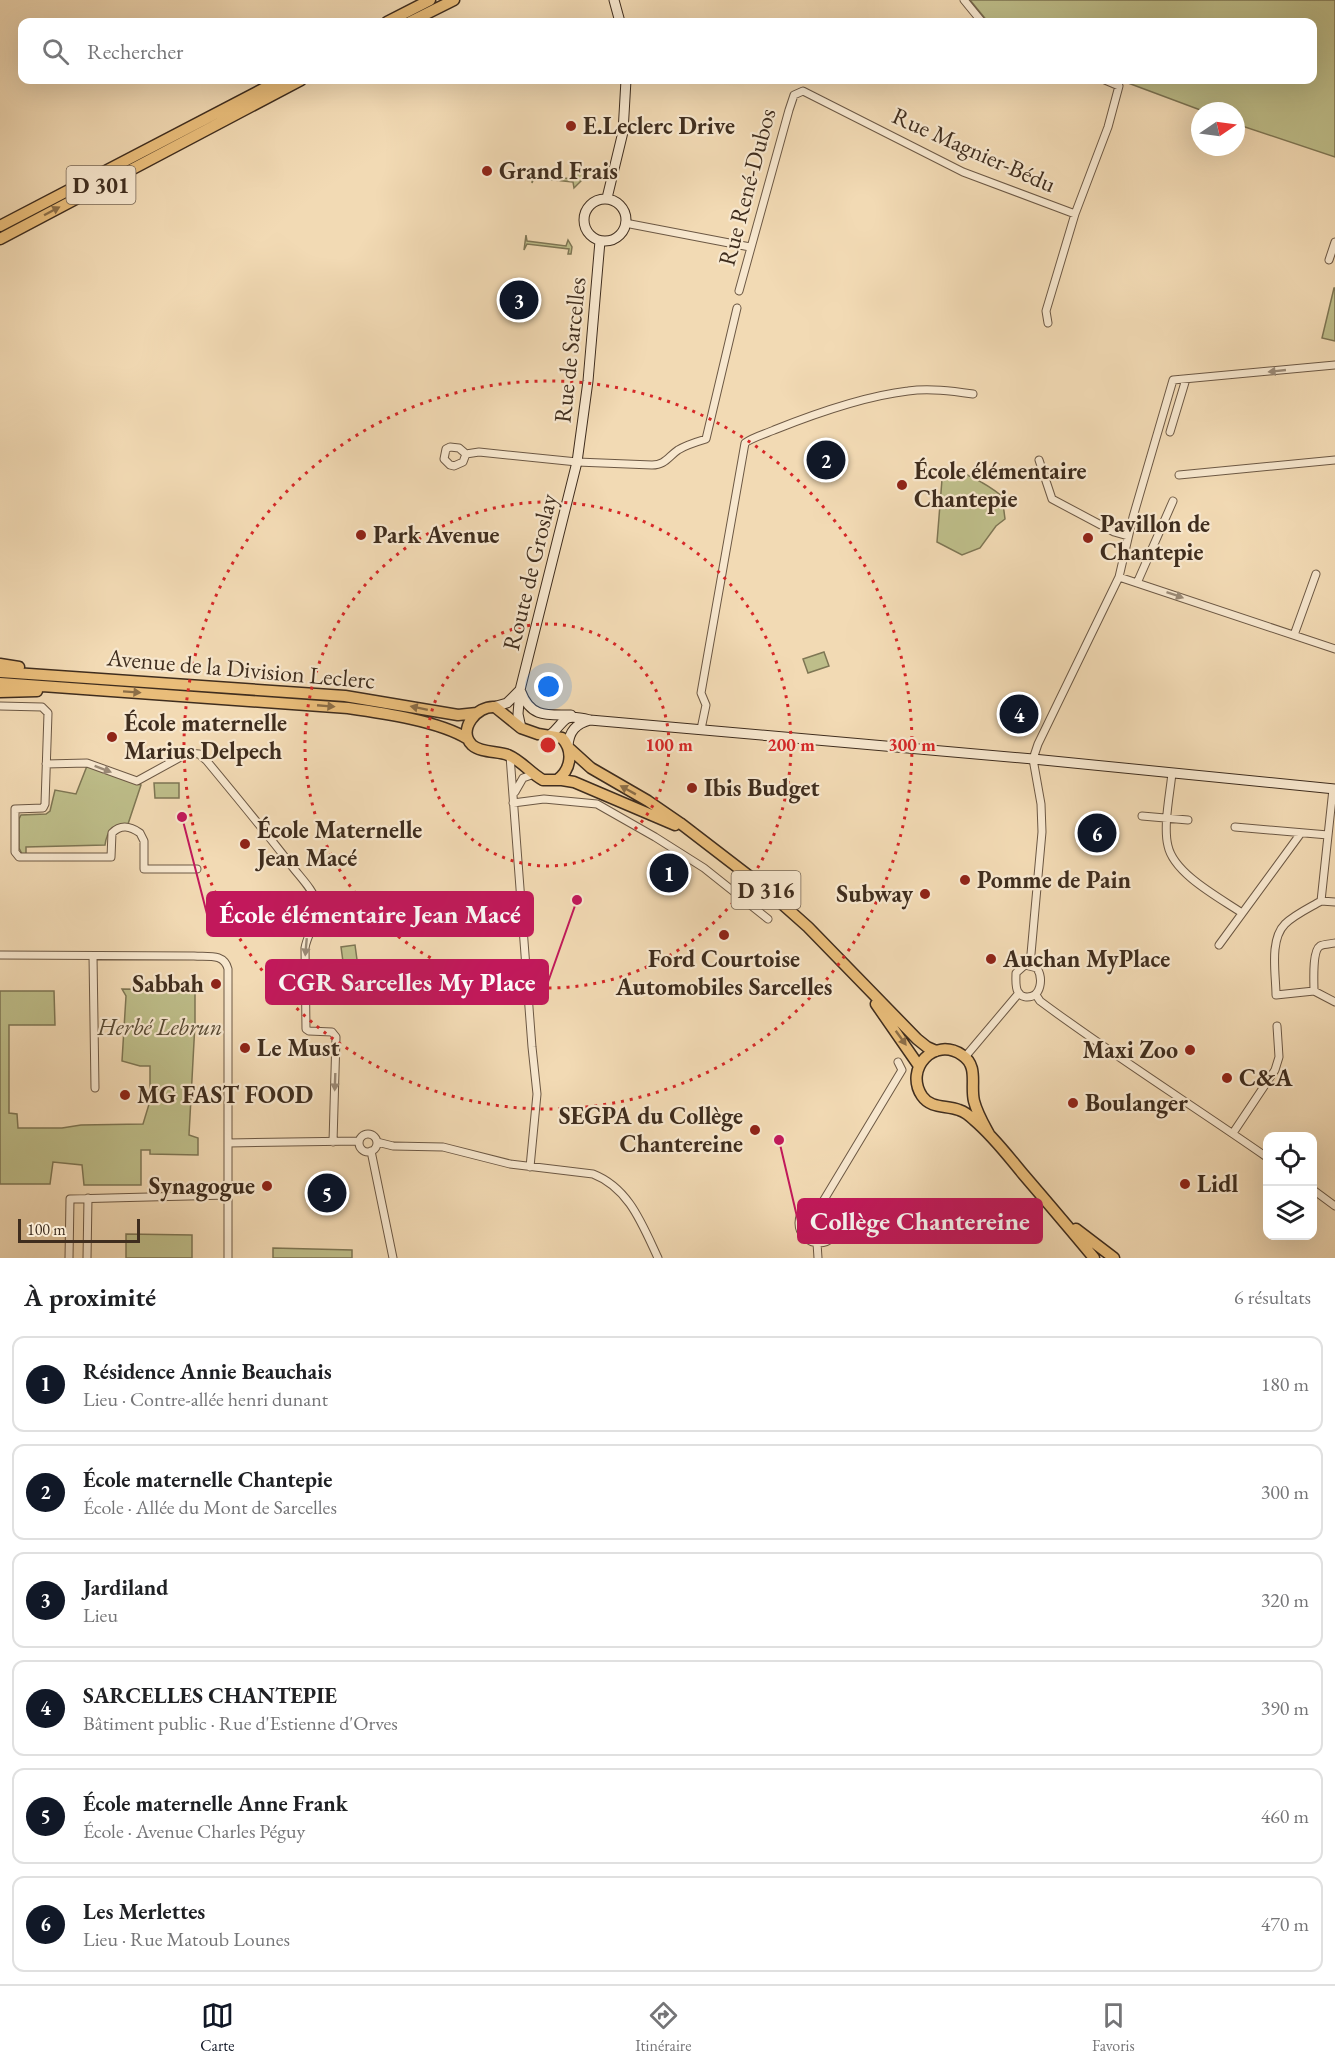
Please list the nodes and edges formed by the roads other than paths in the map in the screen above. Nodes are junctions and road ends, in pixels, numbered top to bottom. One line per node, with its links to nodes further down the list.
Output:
1 (430, 0): 5 (main road)
2 (964, 0): 8 (street)
3 (451, 2): 6 (main road)
4 (619, 2): 7 (main road)
5 (395, 18)
6 (418, 18)
7 (621, 18)
8 (979, 18)
9 (272, 84): 17 (main road, D 301)
10 (293, 84): 18 (main road, D 301, one-way to 10)
11 (626, 84): 14 (main road)
12 (1114, 84): 15 (street)
13 (794, 95): 15 (street, Rue Magnier-Bédu); 21 (street, Rue René-Dubos)
14 (607, 198): 16 (main road); 19 (main road)
15 (1075, 214): 25 (street)
16 (626, 223): 19 (main road); 21 (street)
17 (0, 226)
18 (0, 239)
19 (600, 241): 33 (main road, Rue de Sarcelles)
20 (1335, 242): 22 (street)
21 (750, 247): 23 (street, Rue René-Dubos)
22 (1329, 260)
23 (740, 291)
24 (737, 308): 33 (street)
25 (1048, 323)
26 (1335, 365): 27 (street, one-way to 27)
27 (1186, 379): 29 (street); 36 (street)
28 (973, 394): 54 (street)
29 (1170, 432)
30 (466, 453): 33 (street)
31 (1039, 460): 36 (street)
32 (1335, 460): 34 (street)
33 (577, 462): 46 (main road, Route de Groslay)
34 (1179, 475)
35 (1173, 501): 39 (street)
36 (1128, 536): 38 (street)
37 (1316, 574): 40 (street)
38 (1119, 577): 39 (street); 59 (street)
39 (1137, 583): 40 (street, one-way to 40)
40 (1294, 635): 41 (street)
41 (1335, 649)
42 (0, 664): 44 (main road)
43 (0, 672): 44 (main road, Avenue de la Division Leclerc)
44 (73, 682): 45 (main road, Avenue de la Division Leclerc); 47 (main road); 50 (main road, Avenue de la Division Leclerc, one-way to 44); 56 (main road, Avenue de la Division Leclerc, one-way to 56)
45 (0, 683)
46 (520, 690): 49 (main road); 51 (main road); 53 (main road, Route de Groslay)
47 (0, 692)
48 (0, 706): 60 (street)
49 (493, 707): 50 (main road); 53 (main road)
50 (477, 713): 56 (main road)
51 (578, 717): 52 (main road); 55 (main road)
52 (590, 720): 54 (main road); 57 (main road)
53 (521, 728): 55 (main road)
54 (701, 729): 59 (main road)
55 (549, 736): 57 (main road)
56 (468, 739): 58 (main road, Avenue de la Division Leclerc)
57 (569, 748): 63 (main road); 71 (main road, D 316, one-way to 57)
58 (510, 756): 62 (main road); 65 (street)
59 (1033, 759): 61 (main road); 82 (street)
60 (46, 764): 73 (street); 99 (street, one-way to 99)
61 (1172, 773): 64 (main road); 67 (street)
62 (534, 774): 63 (main road); 65 (street)
63 (556, 780): 71 (main road, D 316)
64 (1334, 789): 72 (street)
65 (513, 800): 77 (street); 104 (street)
66 (1142, 816): 67 (street)
67 (1167, 818): 68 (street); 76 (street)
68 (1188, 820)
69 (1235, 827): 70 (street)
70 (1301, 833): 72 (street); 76 (street)
71 (694, 835): 83 (main road, D 316)
72 (1328, 835): 74 (street)
73 (197, 869)
74 (1321, 901): 75 (street); 84 (street)
75 (1335, 902)
76 (1242, 913): 79 (street)
77 (768, 919)
78 (1335, 944): 84 (street)
79 (1219, 945)
80 (0, 955): 81 (street)
81 (93, 956): 94 (street); 101 (street)
82 (1030, 965): 85 (street); 86 (street)
83 (857, 978): 89 (main road, D 316); 92 (main road, D 316, one-way to 92)
84 (1314, 991): 87 (street)
85 (1018, 993): 86 (street); 90 (street)
86 (1036, 995): 96 (street)
87 (1335, 1002)
88 (1277, 1026): 96 (street)
89 (936, 1050): 90 (main road); 92 (main road)
90 (965, 1057): 93 (main road)
91 (898, 1062): 108 (street)
92 (919, 1066): 95 (main road)
93 (973, 1087): 95 (main road); 97 (main road)
94 (95, 1088)
95 (949, 1107): 97 (main road)
96 (1233, 1133): 103 (street)
97 (989, 1134): 110 (main road)
98 (359, 1141): 99 (street); 100 (street); 102 (street)
99 (333, 1142): 101 (street)
100 (377, 1142): 102 (street); 104 (street)
101 (229, 1143): 106 (street)
102 (370, 1151): 115 (street)
103 (1263, 1154)
104 (530, 1167): 116 (street)
105 (1317, 1193): 109 (street)
106 (228, 1195): 107 (street); 114 (street)
107 (88, 1198): 112 (street); 113 (street)
108 (822, 1203): 111 (street); 111 (street)
109 (1335, 1206)
110 (1051, 1207): 118 (main road); 119 (main road); 120 (main road)
111 (817, 1243): 117 (street)
112 (69, 1258)
113 (87, 1258)
114 (228, 1258)
115 (393, 1258)
116 (658, 1258)
117 (818, 1258)
118 (1085, 1258)
119 (1094, 1258)
120 (1114, 1258)

